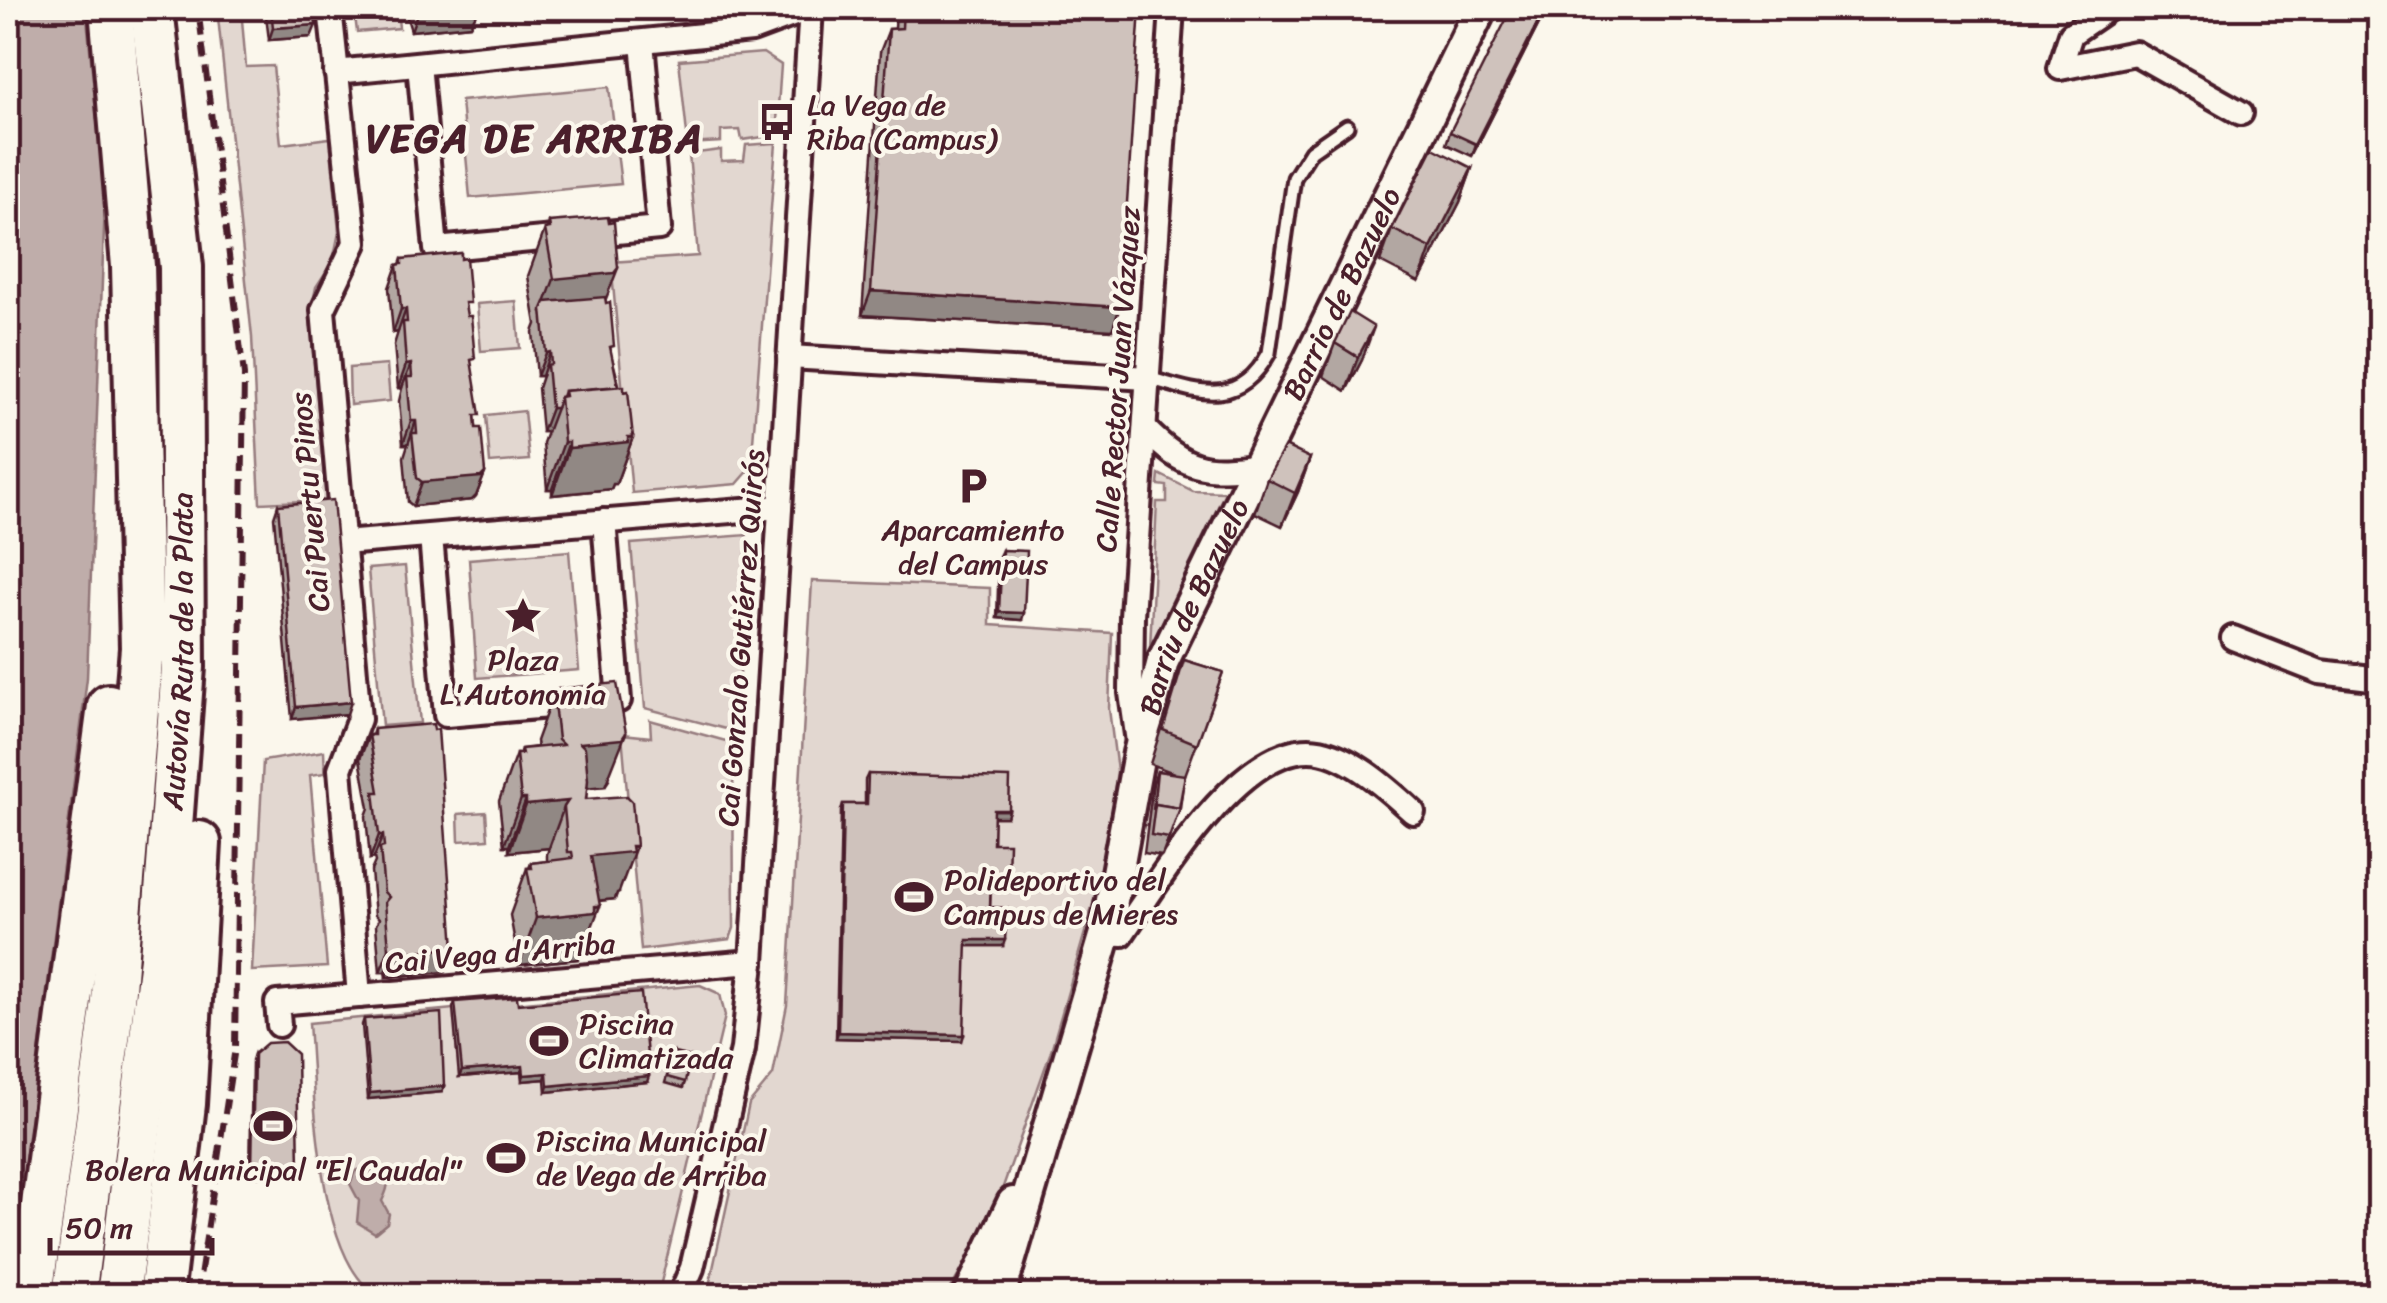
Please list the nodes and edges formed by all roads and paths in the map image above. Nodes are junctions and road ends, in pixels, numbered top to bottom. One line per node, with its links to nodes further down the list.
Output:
1 (111, 8): 15 (highway, Autovía Ruta de la Plata)
2 (152, 8): 16 (highway, Autovía Ruta de la Plata)
3 (330, 8): 12 (street, Cai Puertu Pinos)
4 (811, 8): 8 (street); 10 (street, Cai Gonzalo Gutiérrez Quirós)
5 (1172, 8): 18 (street, Calle Rector Juan Vázquez)
6 (1482, 8): 20 (street, Barrio de Bazuelo)
7 (2109, 8): 13 (street)
8 (752, 30): 9 (street); 10 (street)
9 (642, 42): 11 (street); 11 (street)
10 (807, 58): 17 (street, Cai Gonzalo Gutiérrez Quirós)
11 (419, 64): 12 (street)
12 (336, 72): 24 (street, Cai Puertu Pinos)
13 (2241, 113)
14 (1347, 126): 18 (lane)
15 (133, 266): 35 (highway); 36 (highway, Autovía Ruta de la Plata)
16 (182, 319): 37 (highway, Autovía Ruta de la Plata); 38 (highway)
17 (788, 356): 18 (street); 21 (street, Cai Gonzalo Gutiérrez Quirós)
18 (1148, 378): 19 (street, Calle Rector Juan Vázquez)
19 (1145, 430): 20 (street); 27 (street, Calle Rector Juan Vázquez)
20 (1260, 465): 27 (street, Barriu de Bazuelo)
21 (780, 507): 22 (street); 30 (street, Cai Gonzalo Gutiérrez Quirós)
22 (604, 522): 23 (street); 23 (street)
23 (431, 536): 24 (street)
24 (343, 543): 31 (street, Cai Puertu Pinos)
25 (2232, 638): 26 (street)
26 (2380, 679)
27 (1139, 754): 29 (street)
28 (1413, 812): 29 (street)
29 (1106, 934): 33 (street)
30 (752, 962): 31 (street, Cai Vega d'Arriba); 34 (street, Cai Gonzalo Gutiérrez Quirós)
31 (358, 996): 32 (street, Cai Vega d'Arriba)
32 (279, 1026)
33 (1045, 1137): 41 (street); 42 (street)
34 (692, 1268): 39 (street, Cai Gonzalo Gutiérrez Quirós); 40 (street, Cai Gonzalo Gutiérrez Quirós)
35 (31, 1296)
36 (74, 1296)
37 (118, 1296)
38 (161, 1296)
39 (680, 1296)
40 (693, 1296)
41 (969, 1296)
42 (999, 1296)

